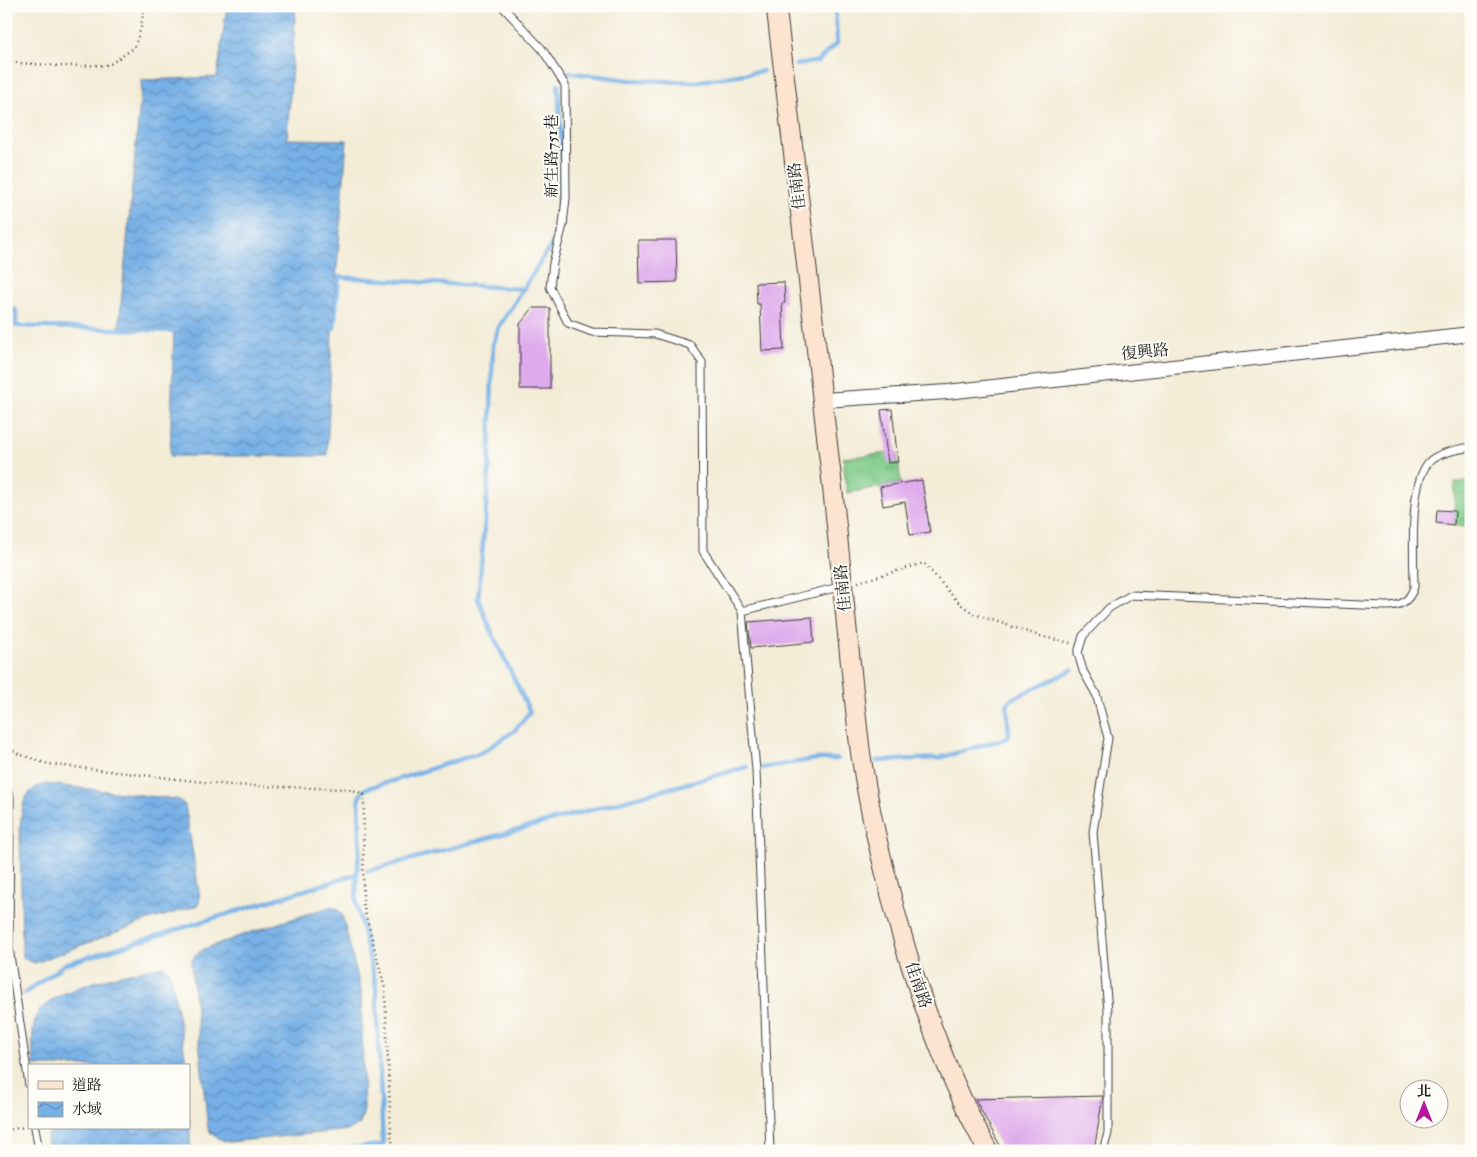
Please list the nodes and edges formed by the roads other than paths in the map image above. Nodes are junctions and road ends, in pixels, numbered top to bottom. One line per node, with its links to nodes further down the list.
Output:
1 (502, 6): 7 (lane, 新生路751巷)
2 (776, 6): 4 (street, 佳南路)
3 (1471, 334): 4 (street, 復興路)
4 (823, 400): 6 (street, 佳南路)
5 (1471, 447): 14 (lane)
6 (843, 586): 7 (lane); 13 (street, 佳南路)
7 (742, 611): 12 (lane)
8 (6, 790): 9 (lane)
9 (28, 1078)
10 (36, 1130): 11 (lane)
11 (39, 1151)
12 (770, 1151)
13 (988, 1151)
14 (1103, 1151)

